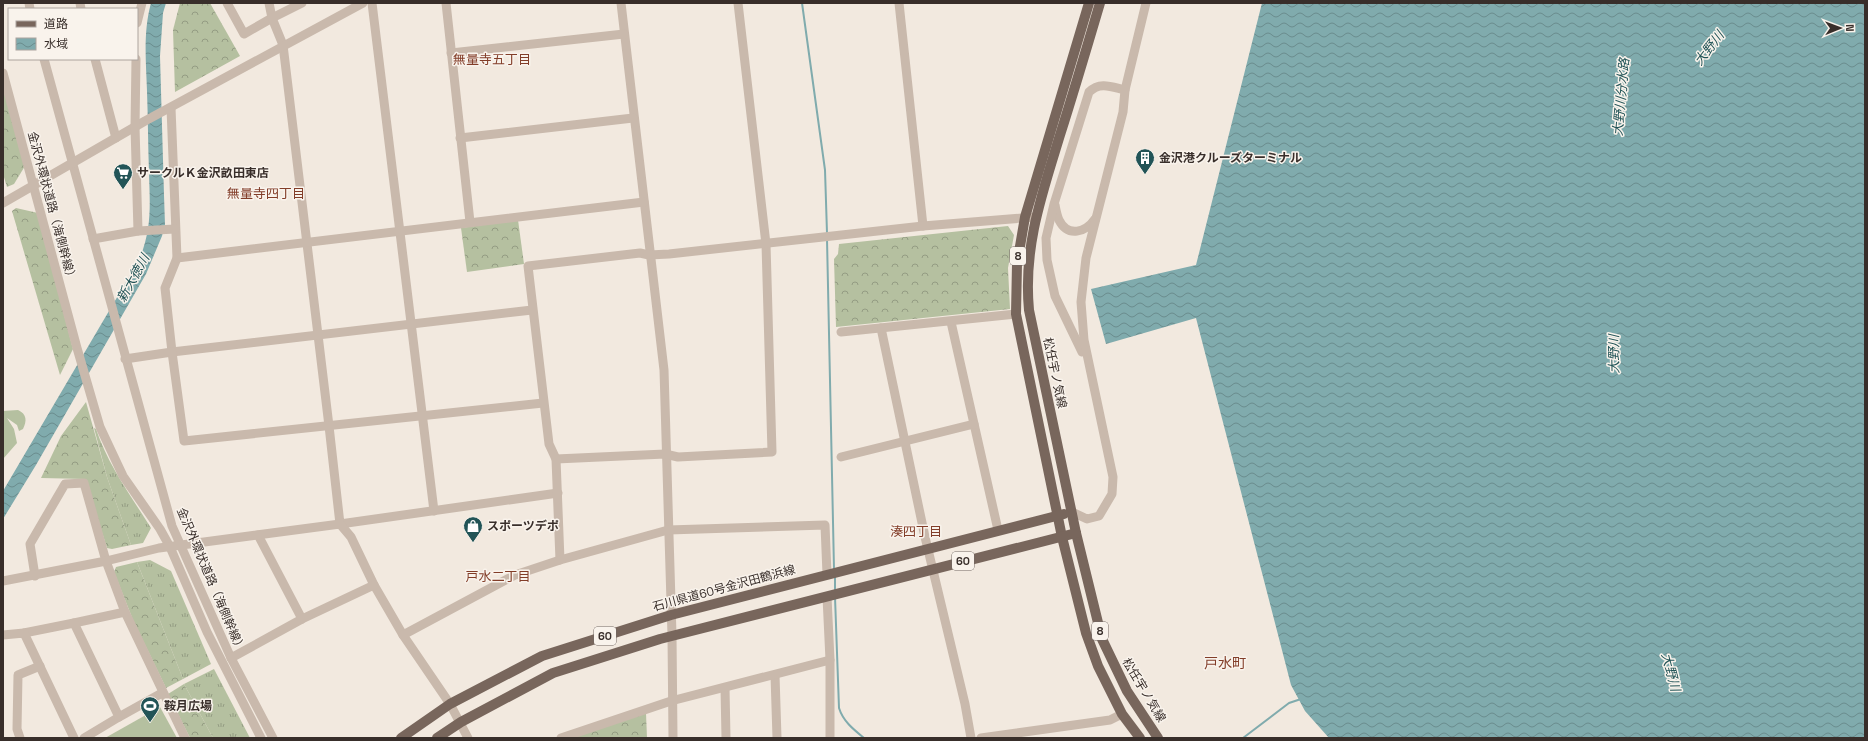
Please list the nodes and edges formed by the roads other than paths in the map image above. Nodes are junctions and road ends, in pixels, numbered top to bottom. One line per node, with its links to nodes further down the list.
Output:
1 (142, 3): 15 (street)
2 (227, 3): 14 (street)
3 (269, 3): 14 (street)
4 (302, 3): 14 (street)
5 (363, 3): 17 (street)
6 (372, 3): 40 (street)
7 (446, 3): 18 (street)
8 (621, 3): 16 (street)
9 (738, 3): 43 (street)
10 (899, 3): 37 (street)
11 (1089, 3): 34 (main road, 松任宇ノ気線 / 8)
12 (1100, 3): 34 (main road, 松任宇ノ気線 / 8)
13 (1146, 3): 23 (street)
14 (272, 18): 17 (street)
15 (138, 19)
16 (624, 34): 18 (street); 25 (street)
17 (282, 46): 24 (street); 42 (street)
18 (451, 54): 28 (street)
19 (44, 60): 29 (street)
20 (95, 60): 27 (street)
21 (136, 60): 26 (street)
22 (3, 73): 30 (street, 金沢外環状道路（海側幹線）)
23 (1125, 90): 33 (street); 35 (street)
24 (169, 109): 26 (street); 38 (street)
25 (633, 118): 28 (street); 31 (street)
26 (135, 127): 27 (street); 39 (street)
27 (116, 138): 29 (street)
28 (460, 138): 36 (street)
29 (73, 163): 30 (street); 41 (street)
30 (34, 185): 32 (street); 76 (street, 金沢外環状道路（海側幹線）)
31 (644, 202): 36 (street); 44 (street)
32 (3, 204)
33 (1054, 204): 35 (street); 55 (street)
34 (1030, 217): 37 (street); 47 (main road, 松任宇ノ気線 / 8); 66 (main road, 松任宇ノ気線 / 8)
35 (1096, 218): 55 (street)
36 (470, 222): 40 (street)
37 (923, 226): 43 (street)
38 (173, 229): 39 (street); 45 (street)
39 (142, 231): 41 (street)
40 (399, 231): 42 (street); 49 (street)
41 (94, 239): 54 (street, 金沢外環状道路（海側幹線）)
42 (307, 241): 45 (street); 52 (street)
43 (766, 244): 44 (street); 61 (street)
44 (650, 254): 46 (street); 61 (street)
45 (177, 258): 53 (street)
46 (532, 310): 49 (street); 56 (street)
47 (1016, 314): 48 (street); 67 (main road, 松任宇ノ気線 / 8)
48 (951, 322): 50 (street); 58 (street)
49 (410, 325): 52 (street); 57 (street)
50 (881, 328): 51 (street); 60 (street)
51 (840, 332)
52 (319, 336): 53 (street); 59 (street)
53 (172, 352): 54 (street); 59 (street)
54 (125, 358): 75 (street, 金沢外環状道路（海側幹線）)
55 (1089, 366): 68 (street)
56 (543, 403): 57 (street); 63 (street)
57 (422, 416): 59 (street); 65 (street)
58 (974, 424): 60 (street); 71 (street)
59 (330, 426): 69 (street)
60 (905, 441): 62 (street); 77 (street)
61 (665, 454): 63 (street); 70 (street)
62 (841, 458)
63 (556, 459): 64 (street)
64 (558, 493): 65 (street); 78 (street)
65 (434, 511): 69 (street)
66 (1072, 512): 67 (main road, 石川県道60号金沢田鶴浜線 / 60); 68 (street); 72 (main road, 松任宇ノ気線 / 8)
67 (1058, 515): 71 (main road, 石川県道60号金沢田鶴浜線 / 60); 74 (main road, 松任宇ノ気線 / 8)
68 (1087, 518): 72 (street)
69 (340, 524): 73 (street); 84 (street)
70 (668, 530): 78 (street); 81 (street); 87 (street)
71 (998, 530): 77 (main road, 石川県道60号金沢田鶴浜線 / 60)
72 (1076, 533): 74 (main road, 60); 122 (main road, 松任宇ノ気線 / 8)
73 (258, 534): 75 (street); 88 (street)
74 (1062, 537): 80 (main road, 60); 102 (main road, 松任宇ノ気線 / 8)
75 (181, 546): 76 (street); 94 (street, 金沢外環状道路（海側幹線）)
76 (170, 547): 79 (street); 109 (street, 金沢外環状道路（海側幹線）)
77 (928, 549): 80 (street); 81 (main road, 石川県道60号金沢田鶴浜線 / 60)
78 (560, 560): 91 (street)
79 (106, 561): 82 (street); 82 (street); 86 (street)
80 (933, 568): 85 (main road, 60); 119 (street)
81 (827, 574): 87 (main road, 石川県道60号金沢田鶴浜線 / 60)
82 (35, 576): 83 (street)
83 (3, 581)
84 (374, 586): 88 (street); 91 (street)
85 (826, 597): 92 (main road, 60); 95 (street)
86 (125, 612): 89 (street); 99 (street)
87 (672, 615): 92 (street); 101 (main road, 石川県道60号金沢田鶴浜線 / 60)
88 (302, 619): 94 (street)
89 (74, 623): 90 (street); 103 (street)
90 (24, 633): 93 (street); 96 (street)
91 (402, 635): 101 (street)
92 (672, 635): 100 (street); 104 (main road, 60)
93 (3, 636)
94 (231, 658): 110 (street, 金沢外環状道路（海側幹線）)
95 (830, 660): 97 (street); 118 (street)
96 (40, 666): 105 (street); 106 (street)
97 (775, 675): 98 (street); 117 (street)
98 (724, 688): 100 (street); 116 (street)
99 (162, 693): 103 (street); 108 (street)
100 (671, 701): 114 (street); 115 (street)
101 (450, 704): 104 (street); 111 (main road, 石川県道60号金沢田鶴浜線 / 60)
102 (1122, 714): 120 (street); 121 (main road, 松任宇ノ気線 / 8)
103 (119, 717): 107 (street)
104 (461, 722): 112 (main road, 60); 113 (street)
105 (20, 738)
106 (74, 738)
107 (84, 738)
108 (185, 738)
109 (261, 738)
110 (273, 738)
111 (401, 738)
112 (437, 738)
113 (468, 738)
114 (560, 738)
115 (672, 738)
116 (726, 738)
117 (777, 738)
118 (830, 738)
119 (971, 738)
120 (981, 738)
121 (1140, 738)
122 (1158, 738)

